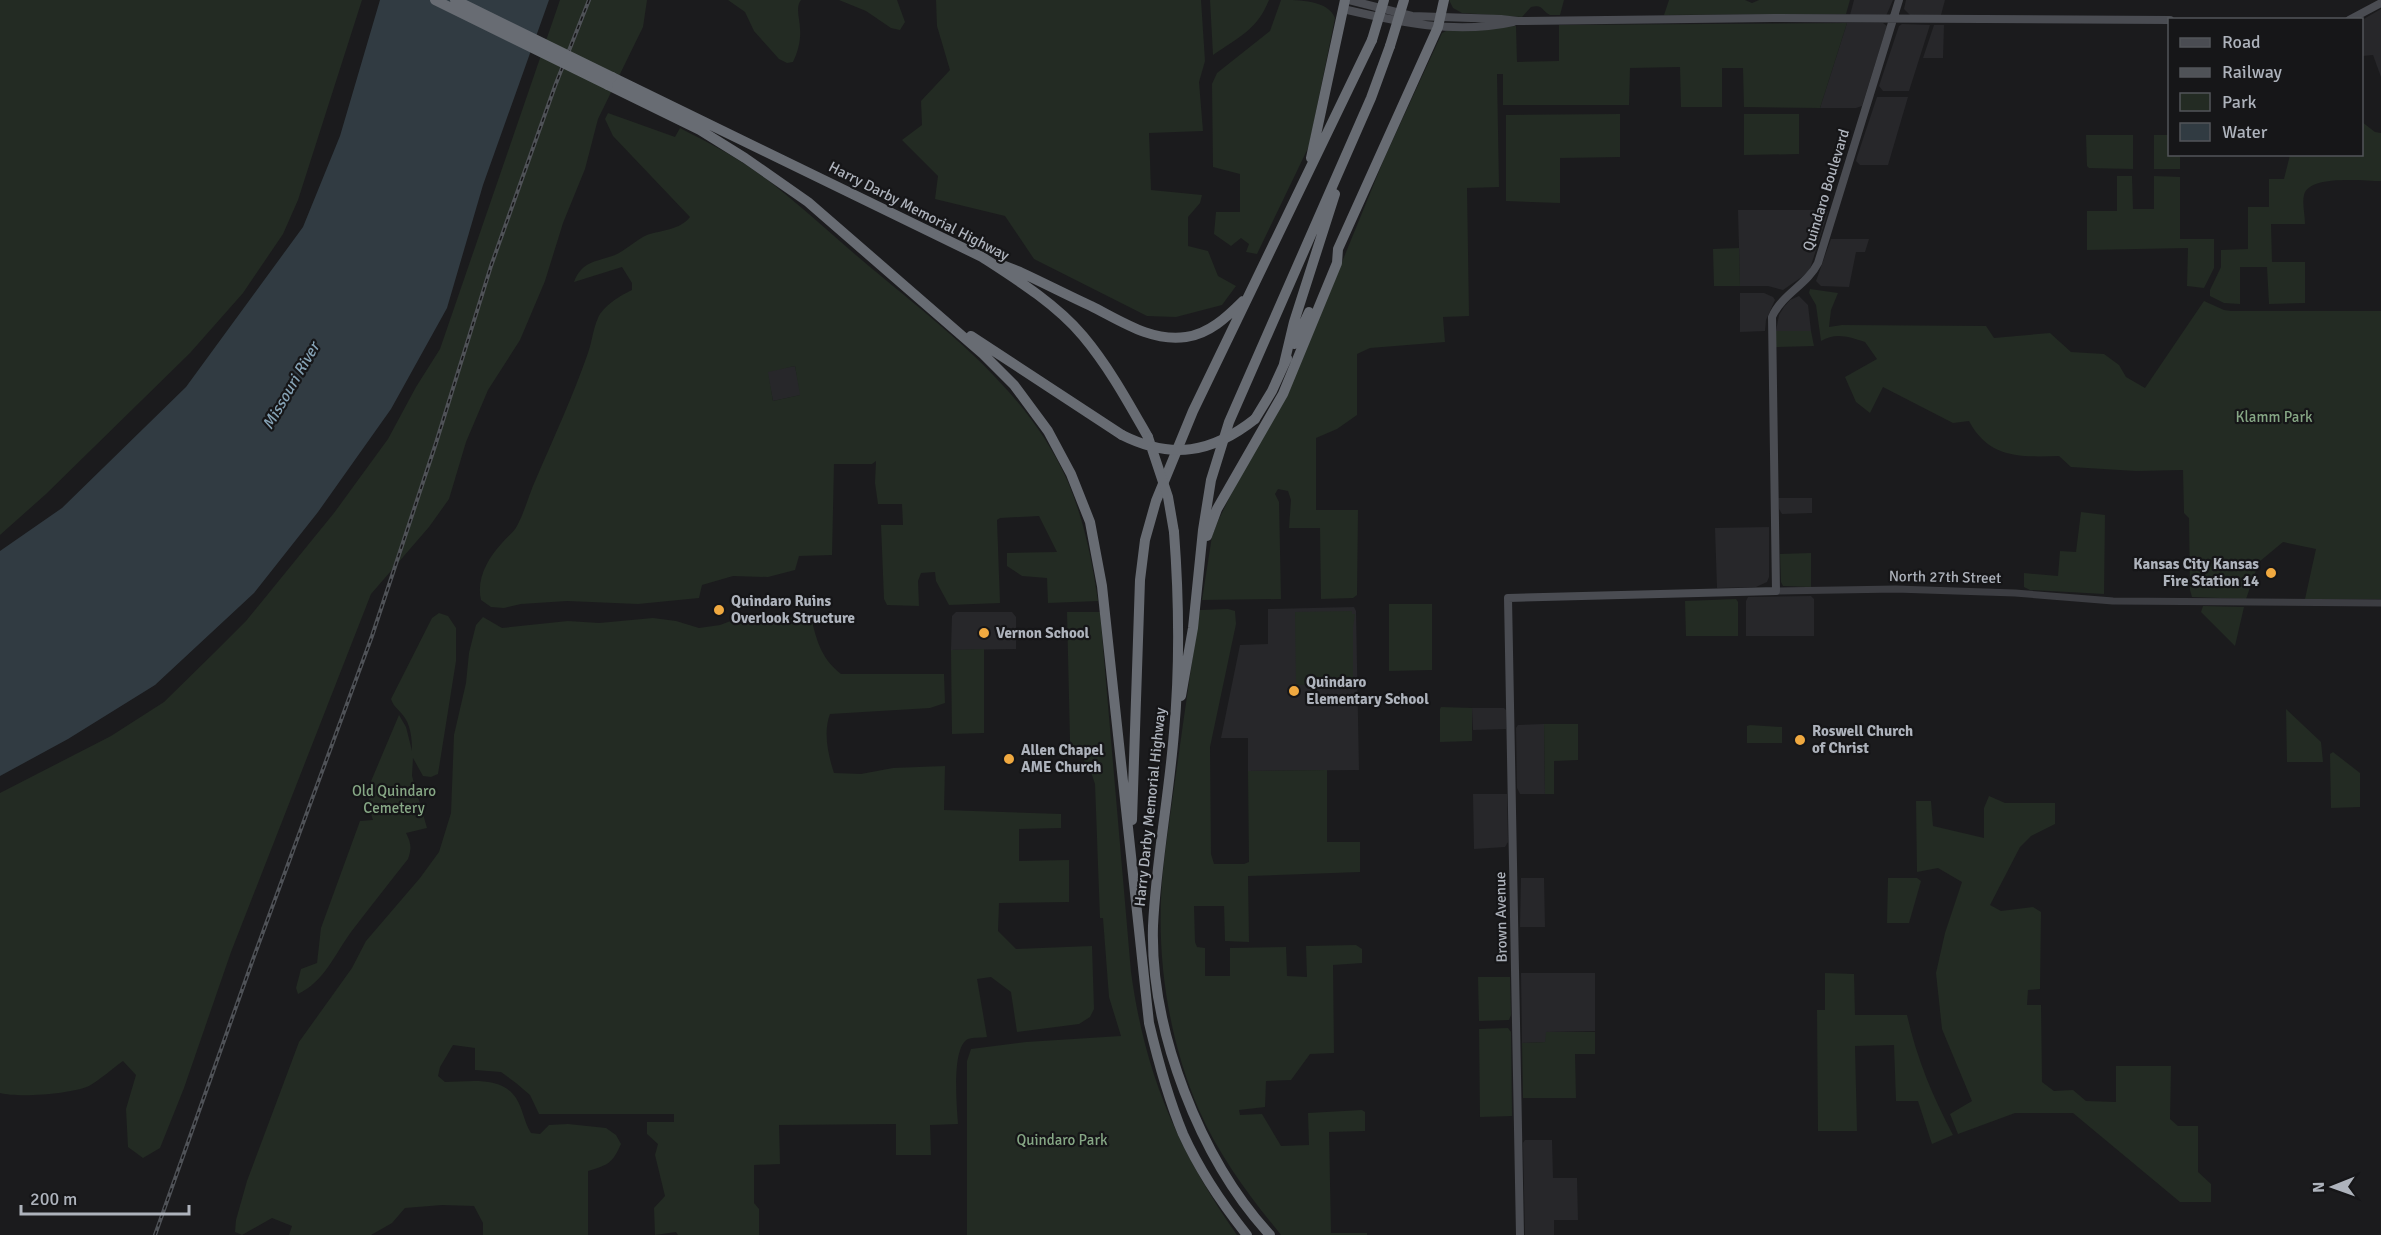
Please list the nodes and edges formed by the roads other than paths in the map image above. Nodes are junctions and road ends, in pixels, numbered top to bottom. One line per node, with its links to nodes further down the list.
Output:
1 (435, 0): 13 (highway, Harry Darby Memorial Highway, bridge)
2 (455, 0): 13 (highway, Harry Darby Memorial Highway, bridge)
3 (1384, 0): 15 (highway, bridge)
4 (1404, 0): 14 (highway, bridge)
5 (1444, 0): 12 (highway)
6 (1899, 0): 10 (main road, Quindaro Boulevard)
7 (1346, 3): 12 (main road); 15 (highway)
8 (2381, 3): 9 (main road)
9 (2353, 18)
10 (1893, 19): 11 (main road); 12 (main road); 22 (main road, Quindaro Boulevard)
11 (2168, 20)
12 (1440, 22): 16 (highway)
13 (610, 81): 17 (highway, Harry Darby Memorial Highway); 19 (highway, Harry Darby Memorial Highway)
14 (1353, 139): 20 (highway); 21 (highway)
15 (1308, 175): 18 (highway)
16 (1338, 249): 20 (highway); 21 (highway)
17 (982, 257): 18 (highway); 25 (highway, Harry Darby Memorial Highway, bridge)
18 (1250, 294): 26 (highway)
19 (941, 317): 20 (highway, bridge); 26 (highway, Harry Darby Memorial Highway)
20 (1284, 364)
21 (1201, 550): 25 (highway)
22 (1776, 591): 23 (main road, North 27th Street); 24 (street, North 27th Street)
23 (1508, 598): 29 (main road, Brown Avenue)
24 (2381, 603)
25 (1174, 732): 28 (highway, Harry Darby Memorial Highway)
26 (1130, 856): 27 (highway, Harry Darby Memorial Highway)
27 (1247, 1235)
28 (1270, 1235)
29 (1520, 1235)

